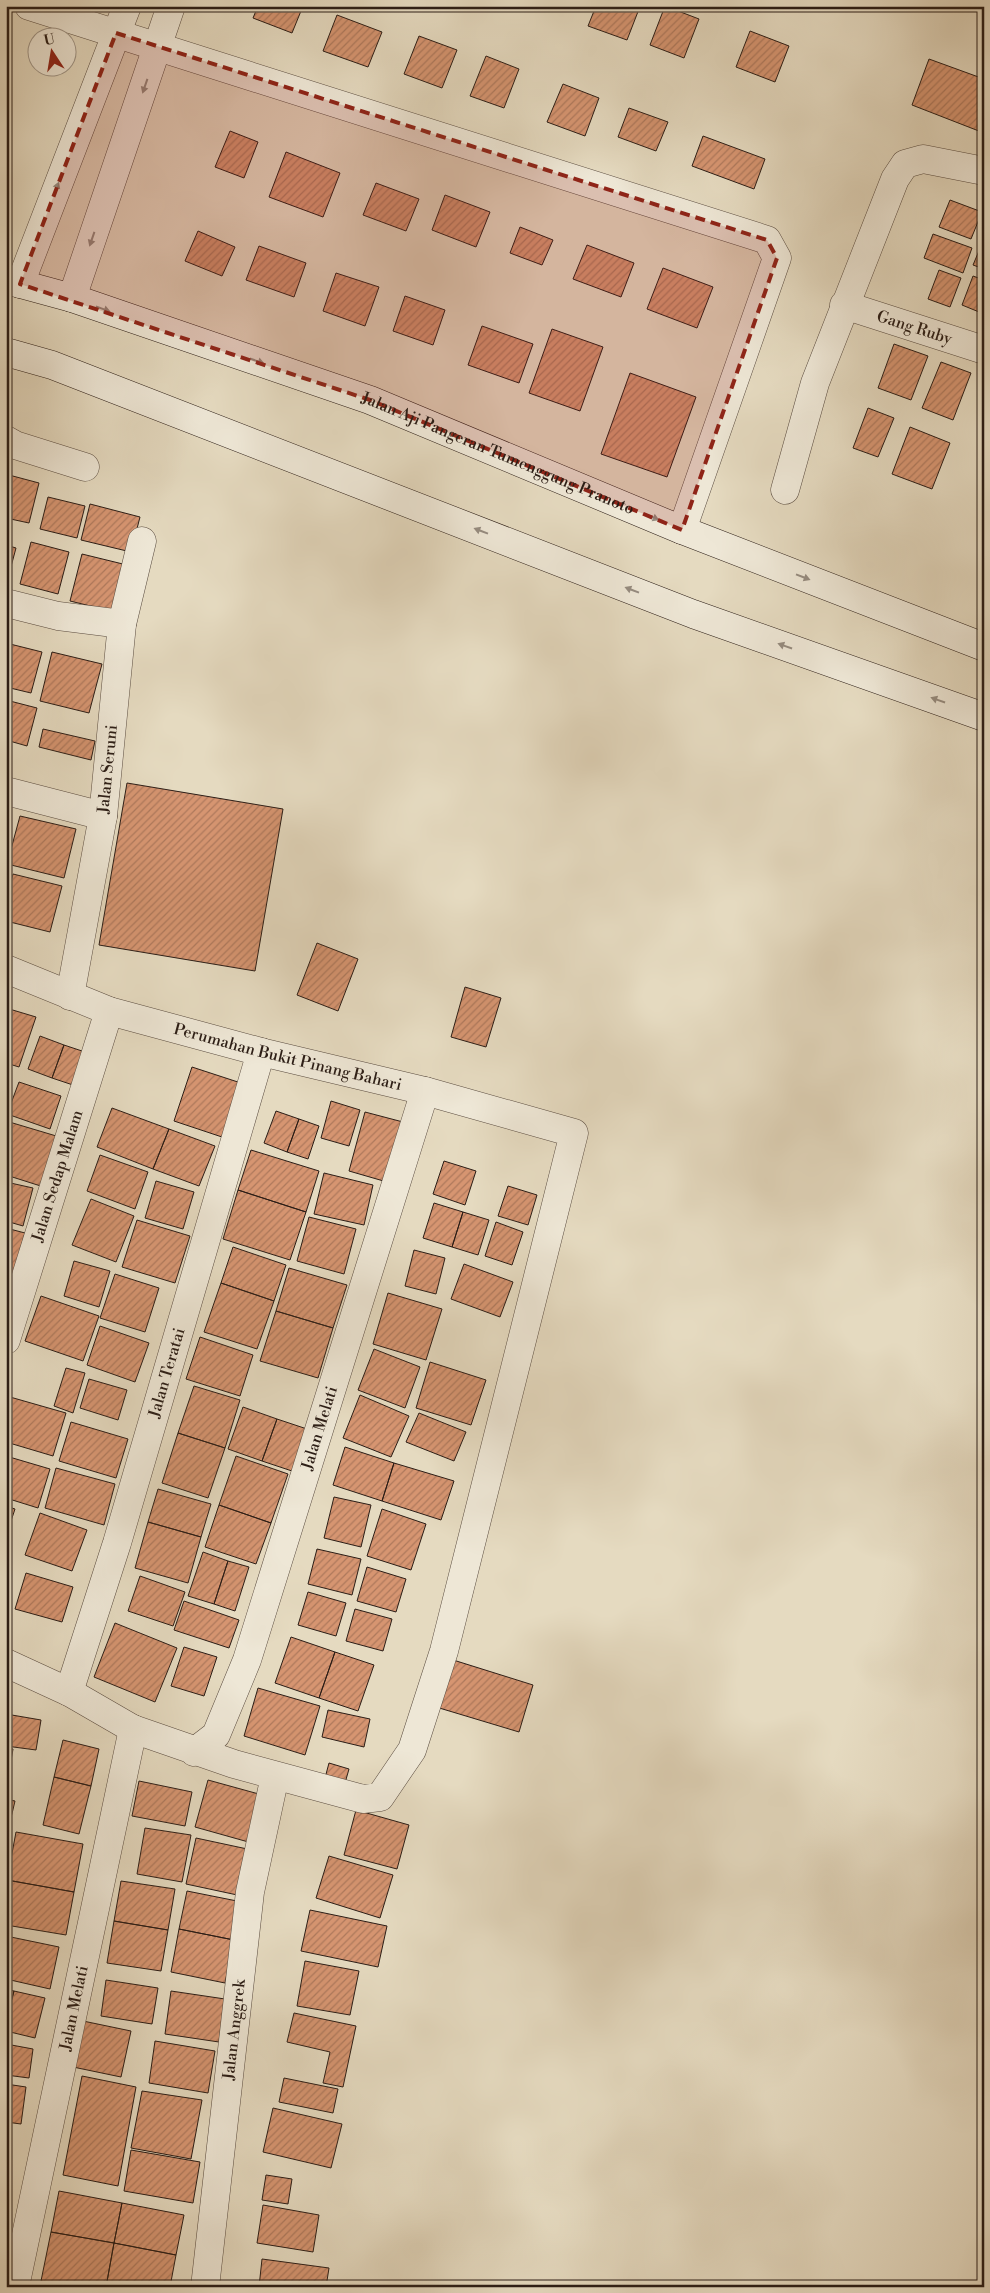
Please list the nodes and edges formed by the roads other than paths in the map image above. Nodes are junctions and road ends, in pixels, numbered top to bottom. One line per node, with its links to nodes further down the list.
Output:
1 (29, 6): 4 (street)
2 (127, 6): 4 (street)
3 (171, 6): 5 (street)
4 (116, 33): 5 (street); 7 (street, one-way to 4)
5 (158, 47): 8 (street, one-way to 8); 15 (street)
6 (984, 171): 9 (street)
7 (13, 282): 8 (street, Jalan Aji Pangeran Tumenggung Pranoto)
8 (72, 298): 15 (street, Jalan Aji Pangeran Tumenggung Pranoto, one-way to 15)
9 (844, 305): 10 (street, Gang Ruby); 14 (street)
10 (984, 350)
11 (6, 352): 20 (street, one-way to 11)
12 (6, 440): 13 (street)
13 (85, 467)
14 (785, 490)
15 (682, 530): 19 (street, Jalan Aji Pangeran Tumenggung Pranoto, one-way to 19)
16 (142, 541): 18 (street, Jalan Seruni)
17 (6, 603): 18 (street)
18 (122, 624): 22 (street, Jalan Seruni)
19 (984, 648)
20 (984, 716)
21 (6, 790): 22 (street, Jalan Seruni)
22 (103, 816): 24 (street)
23 (6, 969): 24 (street, Perumahan Bukit Pinang Bahari)
24 (70, 996): 25 (street, Perumahan Bukit Pinang Bahari)
25 (109, 1011): 26 (street, Perumahan Bukit Pinang Bahari); 28 (street, Jalan Sedap Malam)
26 (261, 1052): 27 (street, Perumahan Bukit Pinang Bahari); 30 (street, Jalan Teratai)
27 (425, 1091): 32 (street, Jalan Melati); 33 (street, Perumahan Bukit Pinang Bahari)
28 (6, 1340)
29 (6, 1663): 30 (street)
30 (68, 1692): 31 (street)
31 (132, 1729): 32 (street); 34 (street, Jalan Melati)
32 (194, 1752): 33 (street)
33 (275, 1776): 35 (street, Jalan Anggrek)
34 (15, 2287)
35 (205, 2287)

